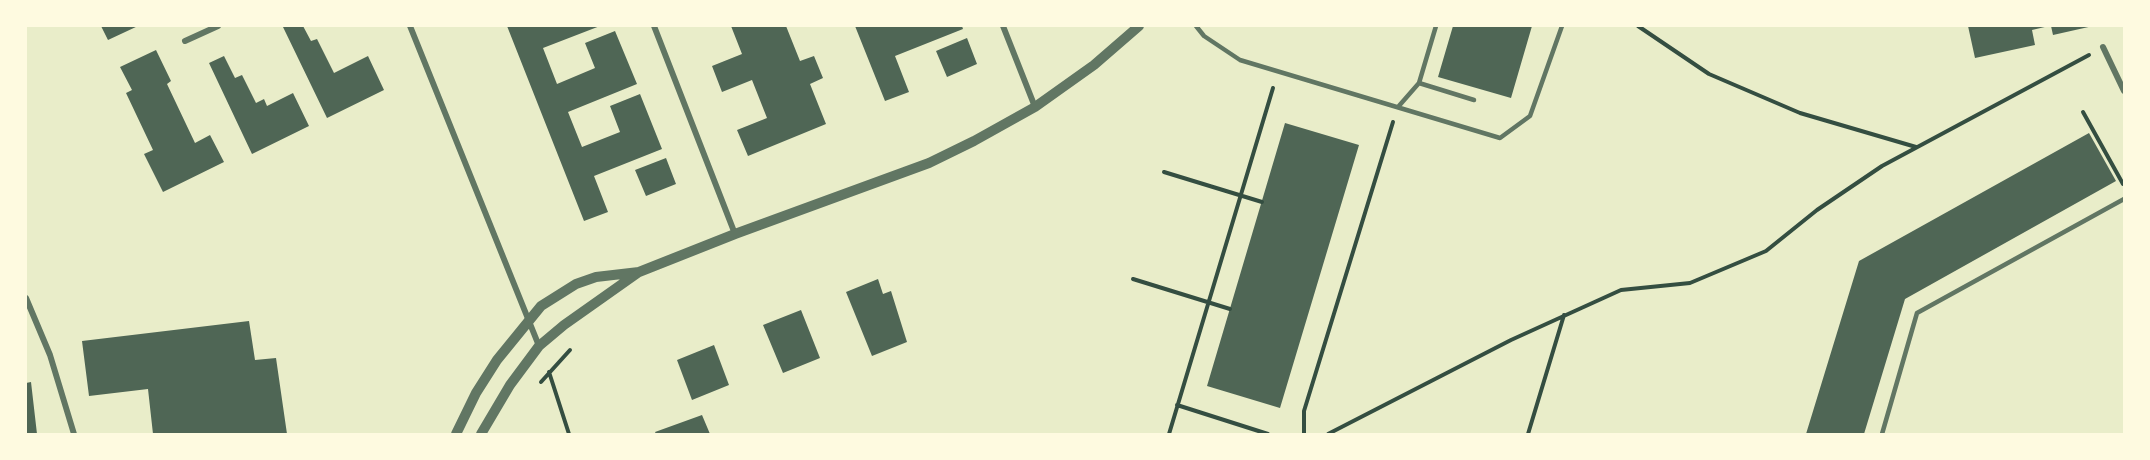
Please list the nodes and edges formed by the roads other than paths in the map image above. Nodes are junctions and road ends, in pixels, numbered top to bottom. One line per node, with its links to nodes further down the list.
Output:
1 (218, 26): 9 (street)
2 (410, 26): 20 (street)
3 (654, 26): 17 (street)
4 (1003, 26): 14 (street)
5 (1139, 26): 14 (street)
6 (1196, 26): 15 (lane)
7 (1436, 26): 11 (lane)
8 (1562, 26): 15 (lane)
9 (185, 41)
10 (2103, 47): 12 (street)
11 (1419, 83): 13 (lane); 15 (lane)
12 (2124, 91)
13 (1474, 100)
14 (1035, 107): 17 (street)
15 (1398, 107)
16 (2124, 199): 25 (lane)
17 (735, 234): 18 (street)
18 (639, 272): 20 (street); 21 (street)
19 (26, 298): 22 (street)
20 (528, 321): 21 (street); 23 (street)
21 (539, 346): 24 (street)
22 (74, 435)
23 (456, 435)
24 (481, 435)
25 (1882, 435)

